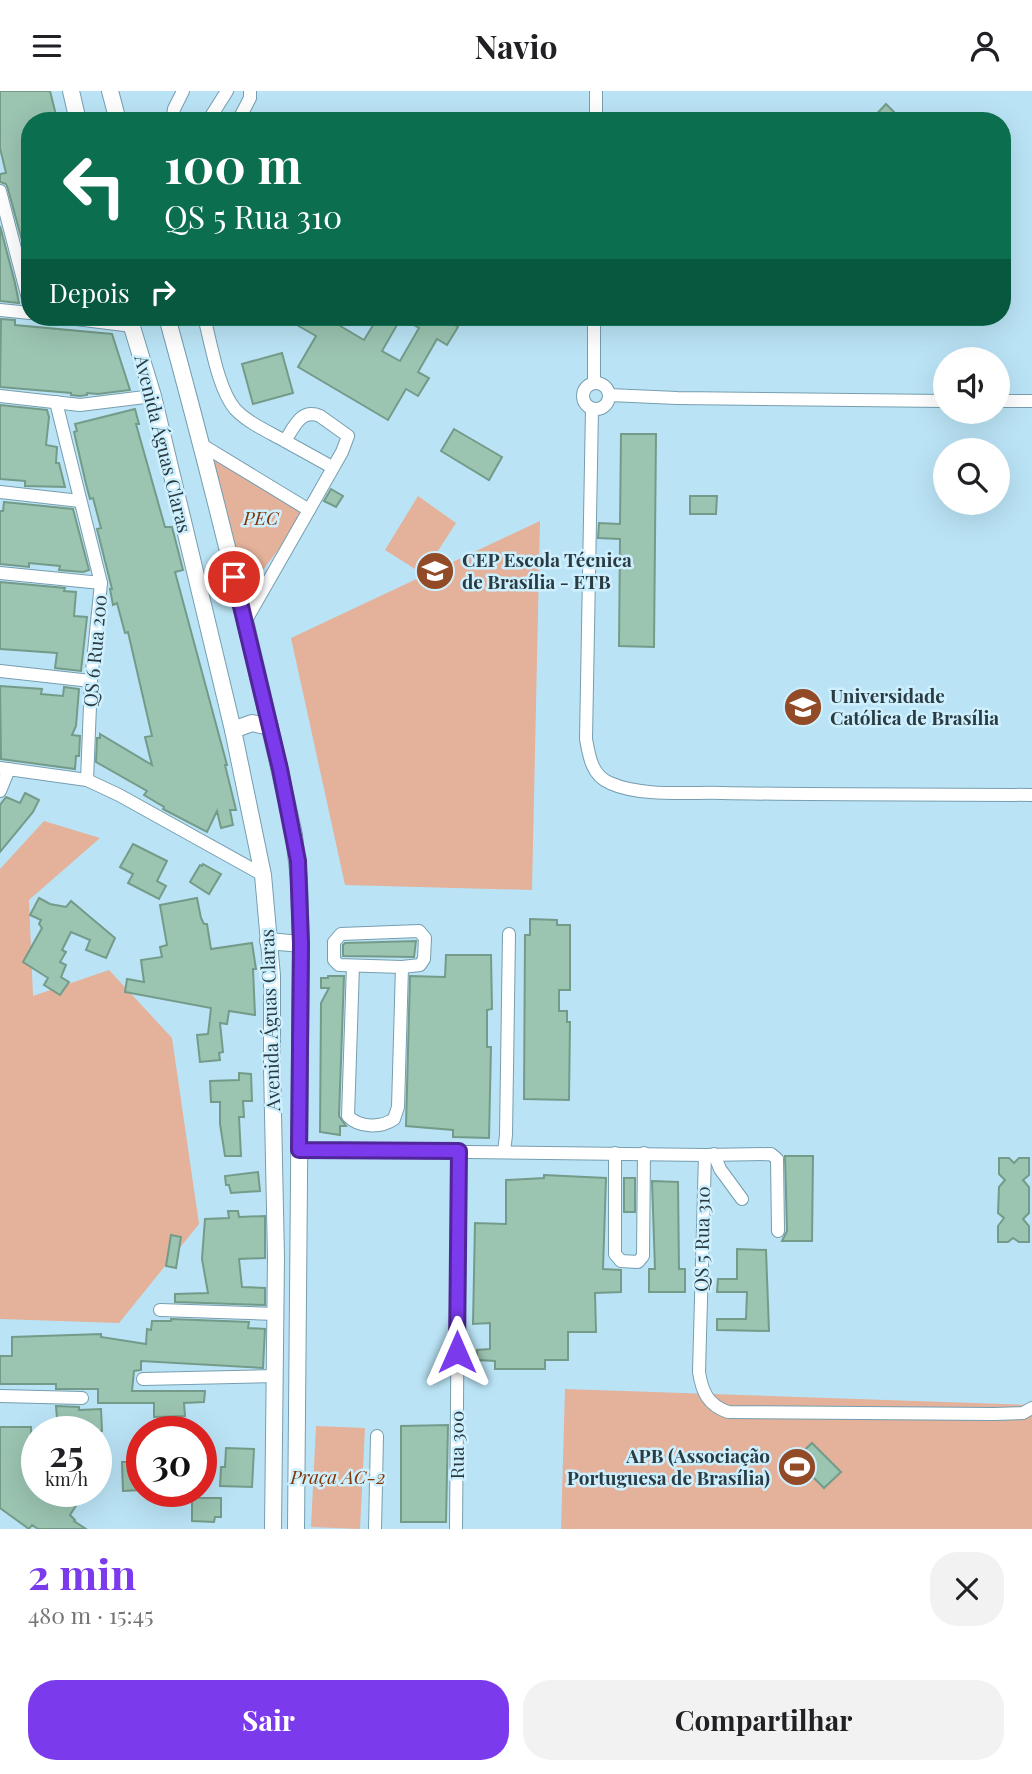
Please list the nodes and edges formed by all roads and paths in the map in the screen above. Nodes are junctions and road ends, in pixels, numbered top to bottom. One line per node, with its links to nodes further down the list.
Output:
1 (71, 91): 7 (main road)
2 (110, 91): 8 (main road)
3 (183, 91): 9 (street)
4 (226, 91): 10 (street)
5 (250, 91): 11 (street)
6 (597, 91): 12 (street)
7 (76, 112)
8 (116, 112)
9 (174, 112)
10 (213, 112)
11 (243, 112)
12 (596, 112)
13 (0, 191): 14 (street)
14 (21, 272)
15 (0, 310): 16 (street)
16 (21, 312)
17 (132, 326): 24 (main road, Avenida Águas Claras)
18 (169, 326): 31 (main road, Avenida Águas Claras)
19 (207, 326): 30 (street)
20 (594, 326): 21 (street)
21 (594, 383): 22 (street); 29 (street)
22 (609, 395): 25 (street); 29 (street)
23 (0, 396): 28 (street)
24 (153, 396): 28 (street); 42 (main road, Avenida Águas Claras)
25 (933, 401)
26 (1010, 401): 27 (street)
27 (1032, 401)
28 (56, 402): 34 (street, QS 6 Rua 200)
29 (592, 409): 46 (street)
30 (285, 441): 32 (street); 32 (street)
31 (202, 445): 35 (street); 38 (main road, Avenida Águas Claras)
32 (332, 467): 35 (street)
33 (0, 492): 34 (street)
34 (80, 501): 37 (street, QS 6 Rua 200)
35 (309, 510): 38 (street)
36 (0, 573): 37 (street)
37 (101, 583): 40 (street, QS 6 Rua 200)
38 (245, 622): 41 (main road, Avenida Águas Claras)
39 (0, 671): 40 (street)
40 (92, 681): 44 (street, QS 6 Rua 200)
41 (270, 727): 42 (main road); 52 (main road, Avenida Águas Claras)
42 (233, 730): 47 (main road, Avenida Águas Claras)
43 (4, 769): 44 (street); 45 (street)
44 (87, 780): 48 (street)
45 (0, 791)
46 (1032, 795)
47 (259, 853): 48 (street); 49 (main road, Avenida Águas Claras)
48 (237, 860): 49 (street)
49 (263, 875): 51 (main road, Avenida Águas Claras)
50 (509, 934): 59 (street)
51 (268, 941): 52 (main road); 66 (main road, Avenida Águas Claras)
52 (301, 944): 56 (main road, Avenida Águas Claras)
53 (353, 966): 54 (street); 54 (street); 55 (street)
54 (402, 967): 55 (street)
55 (375, 1125): 57 (street)
56 (299, 1150): 57 (street); 74 (main road, Avenida Águas Claras)
57 (374, 1150): 58 (street)
58 (459, 1151): 59 (street); 76 (street, Rua 300)
59 (504, 1152): 60 (street)
60 (615, 1153): 61 (street); 61 (street)
61 (644, 1153): 62 (street)
62 (710, 1154): 63 (street); 64 (street); 71 (street, QS 5 Rua 310)
63 (742, 1199)
64 (778, 1231)
65 (160, 1310): 66 (street)
66 (276, 1314): 67 (main road, Avenida Águas Claras)
67 (276, 1376): 68 (street); 73 (main road, Avenida Águas Claras)
68 (142, 1379)
69 (0, 1396): 70 (street)
70 (82, 1398)
71 (1032, 1408)
72 (377, 1436): 75 (street)
73 (273, 1529)
74 (296, 1529)
75 (375, 1529)
76 (456, 1529)

